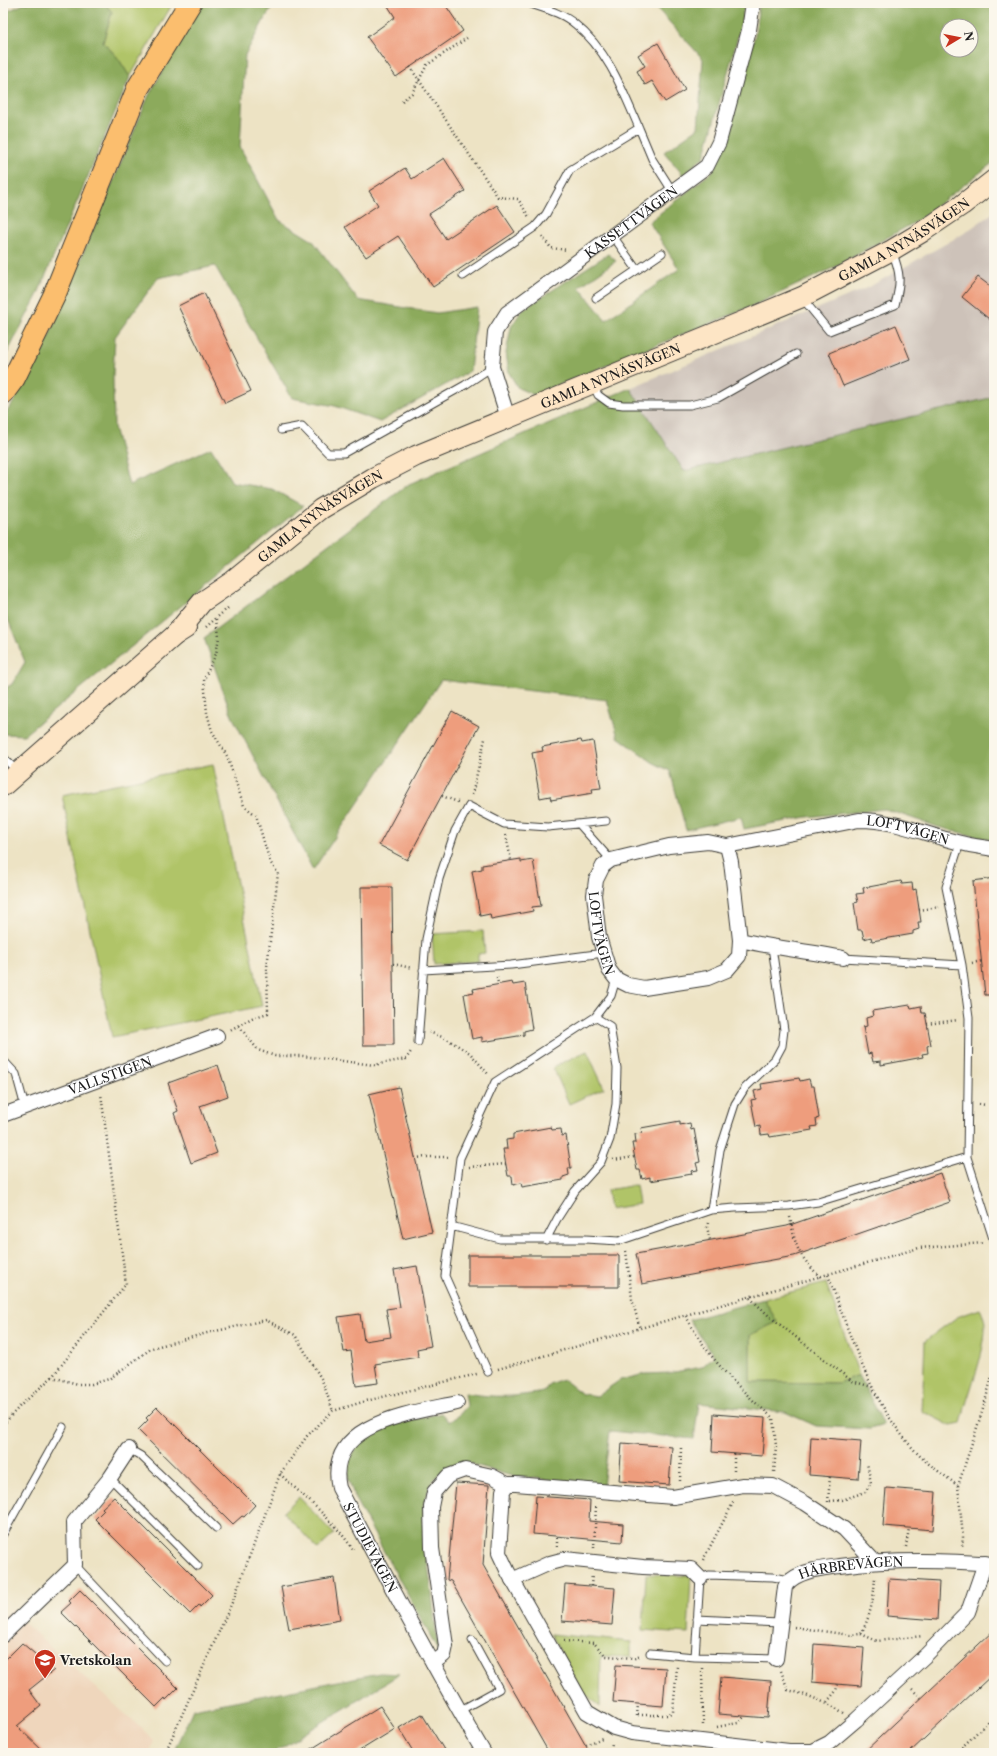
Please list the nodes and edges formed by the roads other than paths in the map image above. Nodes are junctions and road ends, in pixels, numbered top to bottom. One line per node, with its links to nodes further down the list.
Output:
1 (190, 3): 17 (highway)
2 (753, 3): 6 (street, KASSETTVÄGEN)
3 (531, 4): 4 (lane)
4 (640, 128): 6 (lane); 11 (lane)
5 (994, 180): 8 (street, GAMLA NYNÄSVÄGEN)
6 (673, 192): 7 (street, KASSETTVÄGEN)
7 (613, 236): 10 (lane); 15 (street, KASSETTVÄGEN)
8 (892, 250): 12 (street, GAMLA NYNÄSVÄGEN); 12 (lane)
9 (662, 253): 10 (lane)
10 (637, 270): 13 (lane)
11 (462, 276)
12 (802, 297): 16 (street, GAMLA NYNÄSVÄGEN)
13 (596, 298)
14 (796, 354): 16 (lane)
15 (492, 367): 18 (street, KASSETTVÄGEN); 19 (lane)
16 (592, 384): 18 (street, GAMLA NYNÄSVÄGEN)
17 (3, 393)
18 (508, 418): 21 (street, GAMLA NYNÄSVÄGEN)
19 (281, 430)
20 (3, 757): 21 (lane)
21 (18, 772): 22 (street, GAMLA NYNÄSVÄGEN)
22 (3, 786)
23 (606, 821): 24 (lane)
24 (579, 824): 28 (lane); 34 (lane)
25 (960, 843): 26 (street, LOFTVÄGEN); 27 (street, LOFTVÄGEN); 33 (lane)
26 (727, 846): 28 (street, LOFTVÄGEN); 29 (street, LOFTVÄGEN)
27 (994, 849)
28 (611, 860): 31 (street, LOFTVÄGEN)
29 (740, 940): 30 (street); 35 (street, LOFTVÄGEN)
30 (772, 947): 32 (street); 43 (lane)
31 (604, 953): 34 (lane); 35 (street, LOFTVÄGEN)
32 (843, 958): 33 (lane)
33 (962, 965): 42 (lane)
34 (423, 970): 38 (lane)
35 (616, 979): 36 (lane)
36 (595, 1017): 44 (lane); 45 (lane)
37 (217, 1036): 40 (street, VALLSTIGEN)
38 (418, 1042)
39 (3, 1060): 40 (lane)
40 (25, 1107): 41 (street, VALLSTIGEN)
41 (3, 1115)
42 (967, 1157): 43 (lane); 46 (lane)
43 (711, 1210): 45 (lane)
44 (451, 1226): 45 (lane); 47 (lane)
45 (546, 1240)
46 (994, 1242)
47 (488, 1372)
48 (458, 1403): 70 (street, STUDIEVÄGEN)
49 (63, 1427): 54 (lane)
50 (129, 1449): 51 (street); 53 (lane)
51 (110, 1478): 57 (street); 58 (lane)
52 (507, 1484): 55 (street); 60 (street); 70 (street)
53 (216, 1528)
54 (3, 1534)
55 (874, 1561): 56 (street, HÄRBREVÄGEN); 61 (street, HÄRBREVÄGEN)
56 (989, 1564): 60 (street)
57 (75, 1565): 64 (street); 69 (lane)
58 (198, 1566)
59 (698, 1576): 60 (street); 61 (lane); 62 (lane)
60 (512, 1580)
61 (791, 1580): 63 (street, HÄRBREVÄGEN)
62 (697, 1619): 63 (lane); 67 (lane)
63 (780, 1623): 68 (street, HÄRBREVÄGEN)
64 (3, 1635)
65 (472, 1640): 71 (lane)
66 (650, 1653): 67 (lane)
67 (698, 1657): 68 (lane)
68 (776, 1659)
69 (165, 1661)
70 (433, 1663): 71 (street, STUDIEVÄGEN)
71 (459, 1710): 72 (street, STUDIEVÄGEN)
72 (484, 1753)

